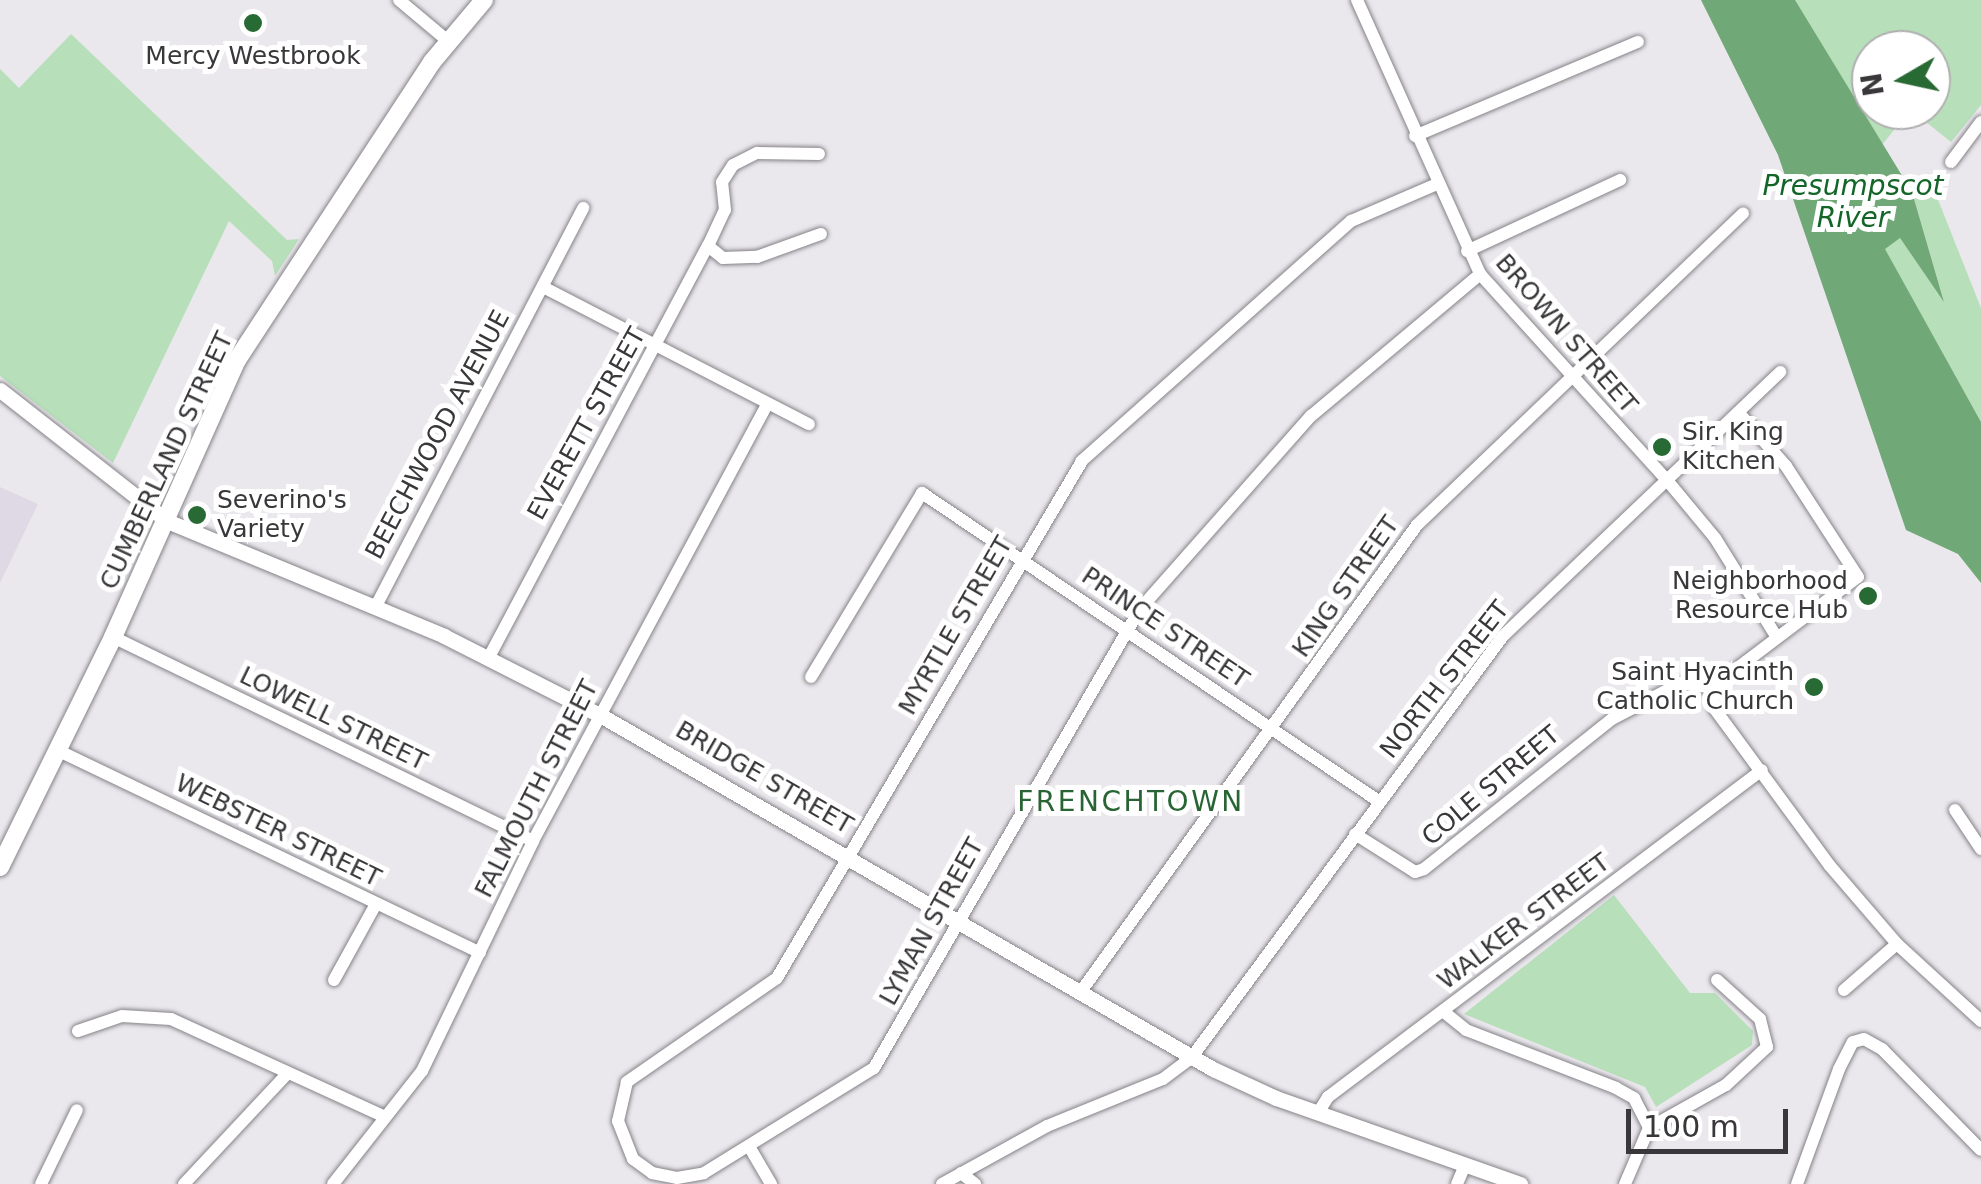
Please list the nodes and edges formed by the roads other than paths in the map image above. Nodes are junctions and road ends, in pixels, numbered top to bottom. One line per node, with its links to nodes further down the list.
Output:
1 (399, 0): 4 (street)
2 (484, 0): 4 (main road, CUMBERLAND STREET)
3 (1356, 0): 7 (street, BROWN STREET)
4 (449, 42): 27 (main road, CUMBERLAND STREET)
5 (1638, 42): 7 (street)
6 (1981, 122): 9 (street)
7 (1415, 136): 11 (street, BROWN STREET)
8 (820, 154): 15 (street, EVERETT STREET)
9 (1951, 162)
10 (1620, 180): 16 (street)
11 (1436, 184): 16 (street, BROWN STREET); 28 (street, MYRTLE STREET)
12 (583, 208): 18 (street, BEECHWOOD AVENUE)
13 (1744, 214): 21 (street, KING STREET)
14 (821, 234): 15 (street)
15 (708, 246): 19 (street, EVERETT STREET)
16 (1467, 251): 17 (street, BROWN STREET)
17 (1480, 274): 21 (street, BROWN STREET); 30 (street, LYMAN STREET)
18 (544, 288): 19 (street); 29 (street, BEECHWOOD AVENUE)
19 (654, 346): 23 (street); 33 (street, EVERETT STREET)
20 (1780, 372): 24 (street, NORTH STREET)
21 (1571, 376): 26 (street, BROWN STREET); 37 (street, KING STREET)
22 (0, 390): 27 (street, BRIDGE STREET)
23 (767, 405): 25 (street); 36 (street, FALMOUTH STREET)
24 (1738, 412): 26 (street, NORTH STREET); 31 (street)
25 (808, 424)
26 (1666, 479): 31 (street, BROWN STREET); 40 (street, NORTH STREET)
27 (166, 521): 29 (street, BRIDGE STREET); 32 (main road, CUMBERLAND STREET)
28 (1020, 557): 30 (street, PRINCE STREET); 34 (street, PRINCE STREET); 45 (street, MYRTLE STREET)
29 (376, 606): 33 (street, BRIDGE STREET)
30 (1126, 629): 37 (street, PRINCE STREET); 48 (street, LYMAN STREET)
31 (1776, 636): 35 (street)
32 (114, 637): 38 (main road, CUMBERLAND STREET); 43 (street, LOWELL STREET)
33 (488, 659): 36 (street, BRIDGE STREET)
34 (811, 677)
35 (1711, 688): 39 (street); 42 (street, COLE STREET)
36 (600, 716): 43 (street, FALMOUTH STREET); 45 (street, BRIDGE STREET)
37 (1272, 729): 40 (street, PRINCE STREET); 53 (street, KING STREET)
38 (57, 750): 46 (main road, CUMBERLAND STREET); 47 (street, WEBSTER STREET)
39 (1762, 770): 49 (street); 55 (street, WALKER STREET)
40 (1380, 802): 42 (street, NORTH STREET)
41 (1954, 810): 44 (street)
42 (1355, 834): 58 (street, NORTH STREET)
43 (533, 842): 50 (street, FALMOUTH STREET)
44 (1981, 848)
45 (851, 856): 48 (street, BRIDGE STREET); 66 (street, MYRTLE STREET)
46 (0, 867)
47 (376, 904): 50 (street, WEBSTER STREET); 51 (street)
48 (958, 919): 53 (street, BRIDGE STREET); 64 (street, LYMAN STREET)
49 (1898, 944): 54 (street); 56 (street)
50 (480, 952): 62 (street, FALMOUTH STREET)
51 (334, 980)
52 (1717, 980): 63 (street)
53 (1082, 990): 58 (street, BRIDGE STREET)
54 (1844, 990)
55 (1444, 1012): 61 (street, WALKER STREET); 63 (street)
56 (1981, 1021)
57 (78, 1031): 59 (street)
58 (1192, 1056): 61 (street, BRIDGE STREET); 68 (street, NORTH STREET)
59 (287, 1074): 62 (street); 70 (street)
60 (77, 1110): 69 (street)
61 (1318, 1113): 67 (street, BRIDGE STREET)
62 (385, 1116): 71 (street, FALMOUTH STREET)
63 (1649, 1128): 77 (street)
64 (750, 1148): 66 (street, LYMAN STREET); 72 (street)
65 (1981, 1150): 78 (street)
66 (633, 1159)
67 (1465, 1165): 75 (street); 76 (street, BRIDGE STREET)
68 (961, 1173): 73 (street, NORTH STREET); 74 (street)
69 (41, 1184)
70 (184, 1184)
71 (333, 1184)
72 (771, 1184)
73 (942, 1184)
74 (976, 1184)
75 (1457, 1184)
76 (1520, 1184)
77 (1626, 1184)
78 (1797, 1184)

